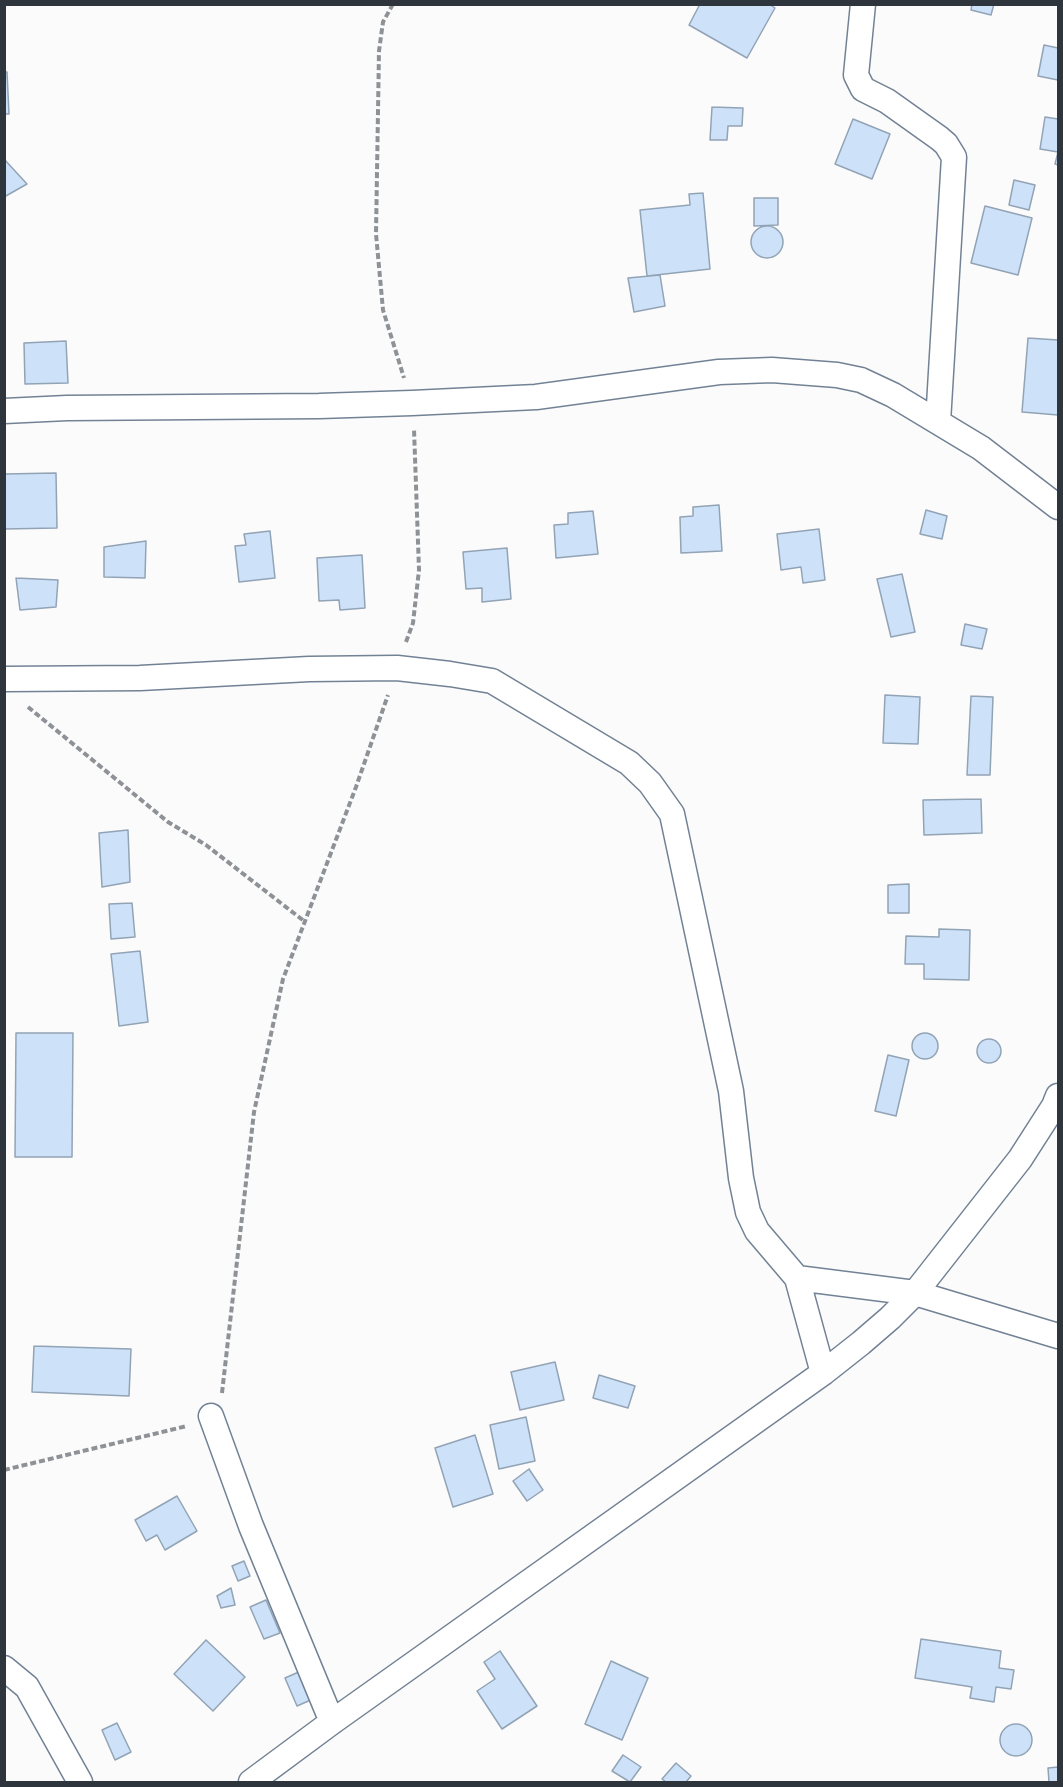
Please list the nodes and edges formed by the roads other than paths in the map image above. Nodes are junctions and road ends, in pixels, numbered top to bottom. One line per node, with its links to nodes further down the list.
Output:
1 (863, 4): 3 (street)
2 (4, 411): 3 (street)
3 (938, 422): 4 (street)
4 (1059, 507)
5 (4, 679): 7 (street)
6 (1059, 1096): 8 (street)
7 (797, 1278): 8 (street); 10 (street)
8 (915, 1293): 9 (street); 10 (street)
9 (1059, 1336)
10 (823, 1373): 13 (street)
11 (211, 1416): 13 (street)
12 (4, 1668): 14 (street)
13 (332, 1722): 15 (street)
14 (80, 1782)
15 (251, 1782)

